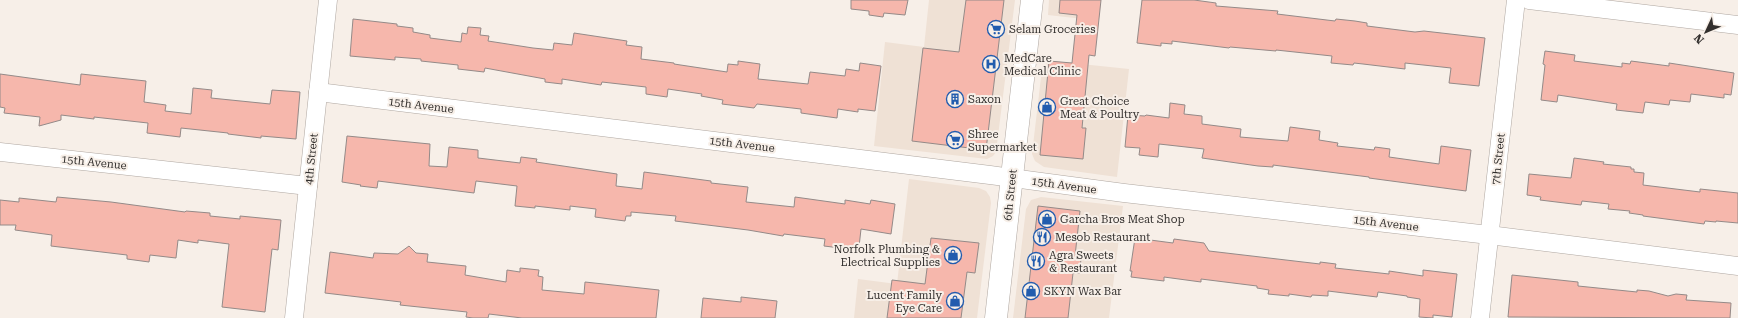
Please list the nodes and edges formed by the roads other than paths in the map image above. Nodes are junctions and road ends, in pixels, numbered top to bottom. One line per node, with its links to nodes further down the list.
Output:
1 (328, 0): 6 (street, 4th Street)
2 (1032, 0): 8 (street, 6th Street)
3 (1516, 0): 10 (street, 7th Street)
4 (1528, 0): 5 (street)
5 (1738, 25)
6 (318, 92): 8 (street, 15th Avenue); 9 (street, 4th Street)
7 (0, 152): 9 (street, 15th Avenue)
8 (1012, 178): 10 (street, 15th Avenue); 13 (street, 6th Street)
9 (308, 186): 12 (street, 4th Street)
10 (1489, 235): 11 (street, 15th Avenue); 14 (street, 7th Street)
11 (1738, 266)
12 (294, 318)
13 (996, 318)
14 (1480, 318)

